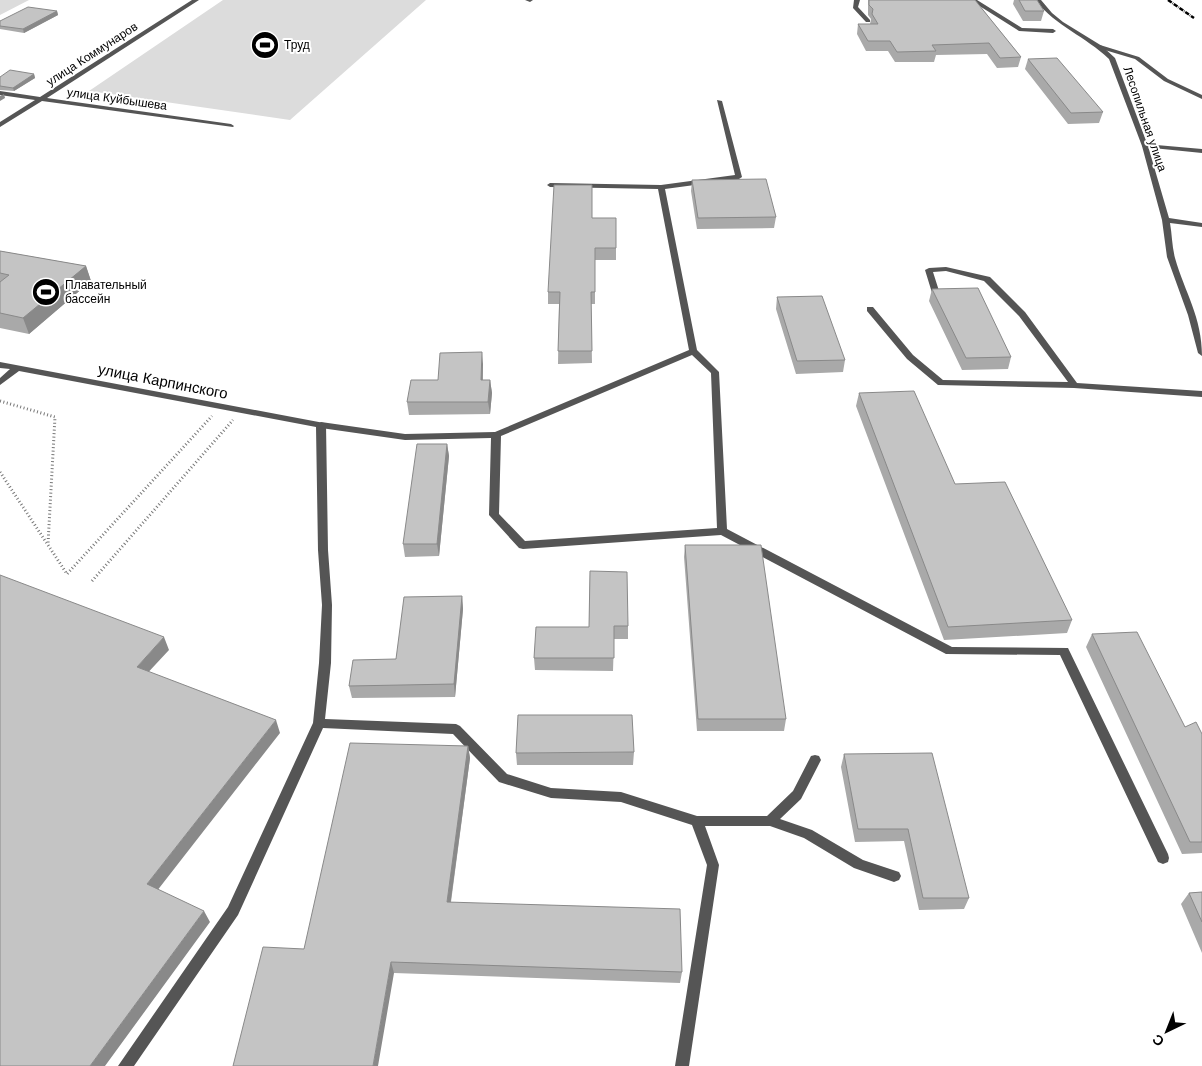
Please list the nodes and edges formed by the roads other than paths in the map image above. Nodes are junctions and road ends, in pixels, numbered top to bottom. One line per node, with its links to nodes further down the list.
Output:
1 (196, 0): 10 (street, улица Коммунаров)
2 (857, 0): 5 (street)
3 (973, 0): 6 (street)
4 (1038, 0): 7 (street, Лесопильная улица)
5 (868, 20)
6 (1053, 31)
7 (1100, 47): 9 (street); 14 (street, Лесопильная улица)
8 (0, 93): 10 (street, улица Куйбышева)
9 (1202, 97)
10 (43, 99): 12 (street, улица Коммунаров); 13 (street, улица Куйбышева)
11 (719, 101): 17 (street)
12 (0, 125)
13 (231, 126)
14 (1145, 146): 15 (street); 18 (street, Лесопильная улица)
15 (1202, 151)
16 (550, 185): 17 (street)
17 (661, 187): 22 (street)
18 (1166, 220): 19 (street); 23 (street, Лесопильная улица)
19 (1202, 225)
20 (936, 294): 27 (street)
21 (870, 309): 27 (street)
22 (693, 351): 30 (street); 31 (street)
23 (1202, 353)
24 (0, 365): 25 (street, улица Карпинского)
25 (16, 368): 26 (street); 29 (street, улица Карпинского)
26 (0, 382)
27 (1074, 385): 28 (street)
28 (1202, 394)
29 (321, 425): 30 (street, улица Карпинского); 32 (street)
30 (496, 435): 31 (street)
31 (722, 531): 36 (street)
32 (319, 724): 34 (street); 38 (street)
33 (816, 760): 35 (street)
34 (698, 821): 35 (street); 39 (street)
35 (770, 821): 37 (street)
36 (1163, 858)
37 (894, 876)
38 (125, 1066)
39 (682, 1066)

